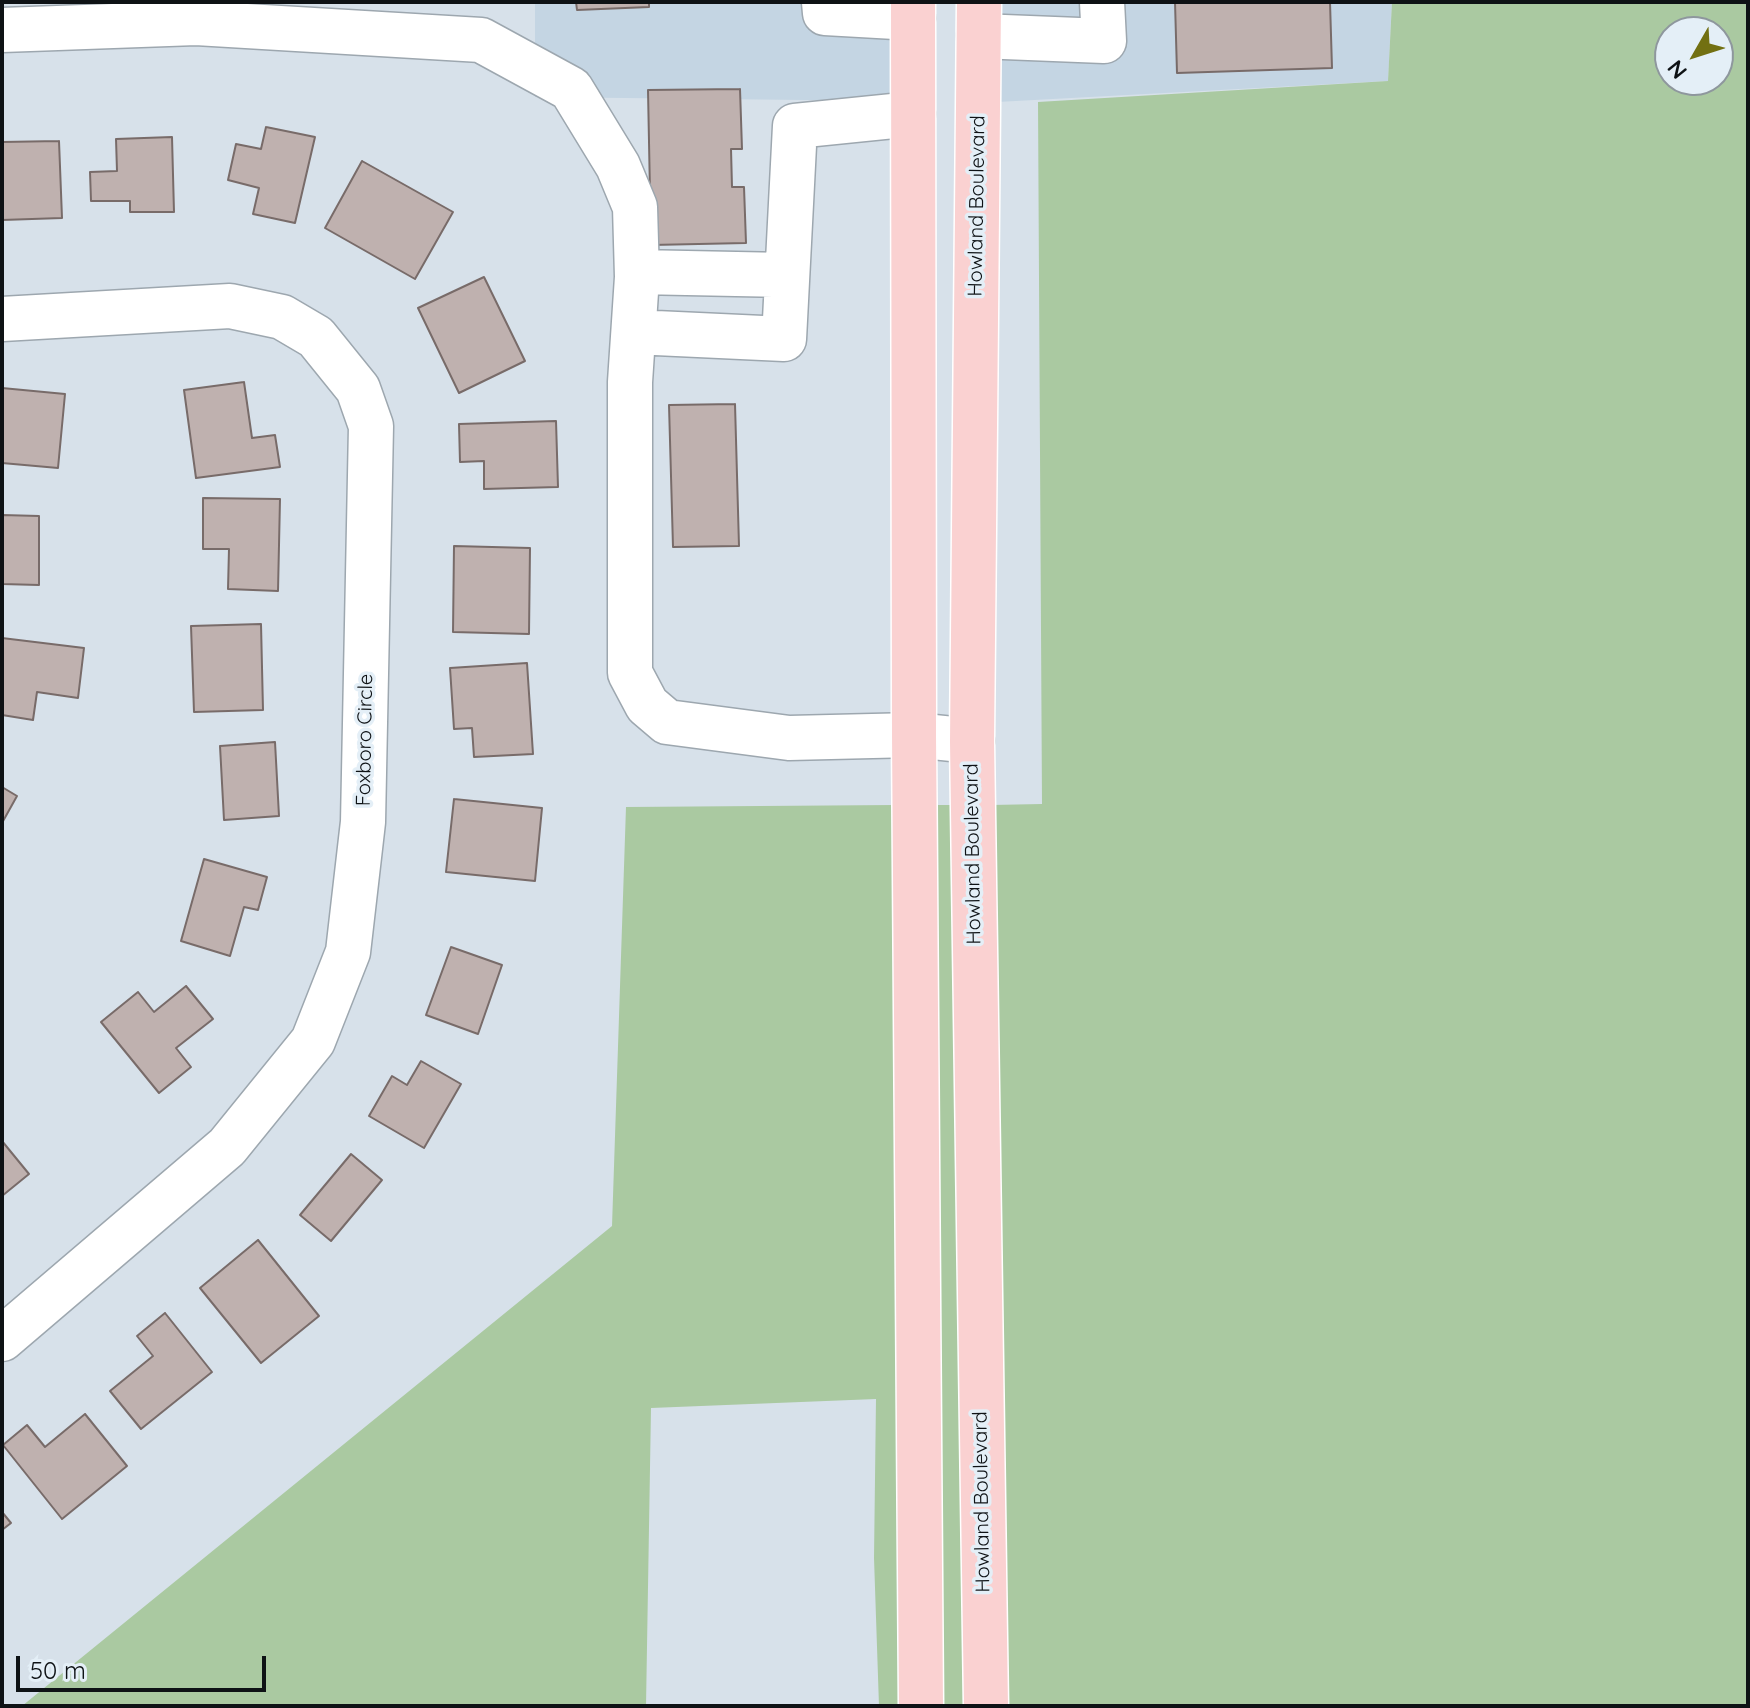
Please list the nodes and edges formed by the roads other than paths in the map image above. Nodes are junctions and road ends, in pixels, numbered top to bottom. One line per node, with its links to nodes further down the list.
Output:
1 (824, 2): 3 (street)
2 (1102, 2): 4 (street)
3 (913, 10): 6 (main road)
4 (979, 19): 12 (main road, Howland Boulevard)
5 (2, 30): 7 (street)
6 (913, 114): 8 (street); 11 (main road)
7 (637, 272): 8 (street); 10 (street)
8 (786, 275): 10 (street)
9 (2, 319): 13 (street, Foxboro Circle)
10 (634, 332): 11 (street)
11 (914, 735): 12 (street); 14 (main road)
12 (972, 741): 15 (main road, Howland Boulevard)
13 (2, 1339)
14 (921, 1706)
15 (986, 1706)

